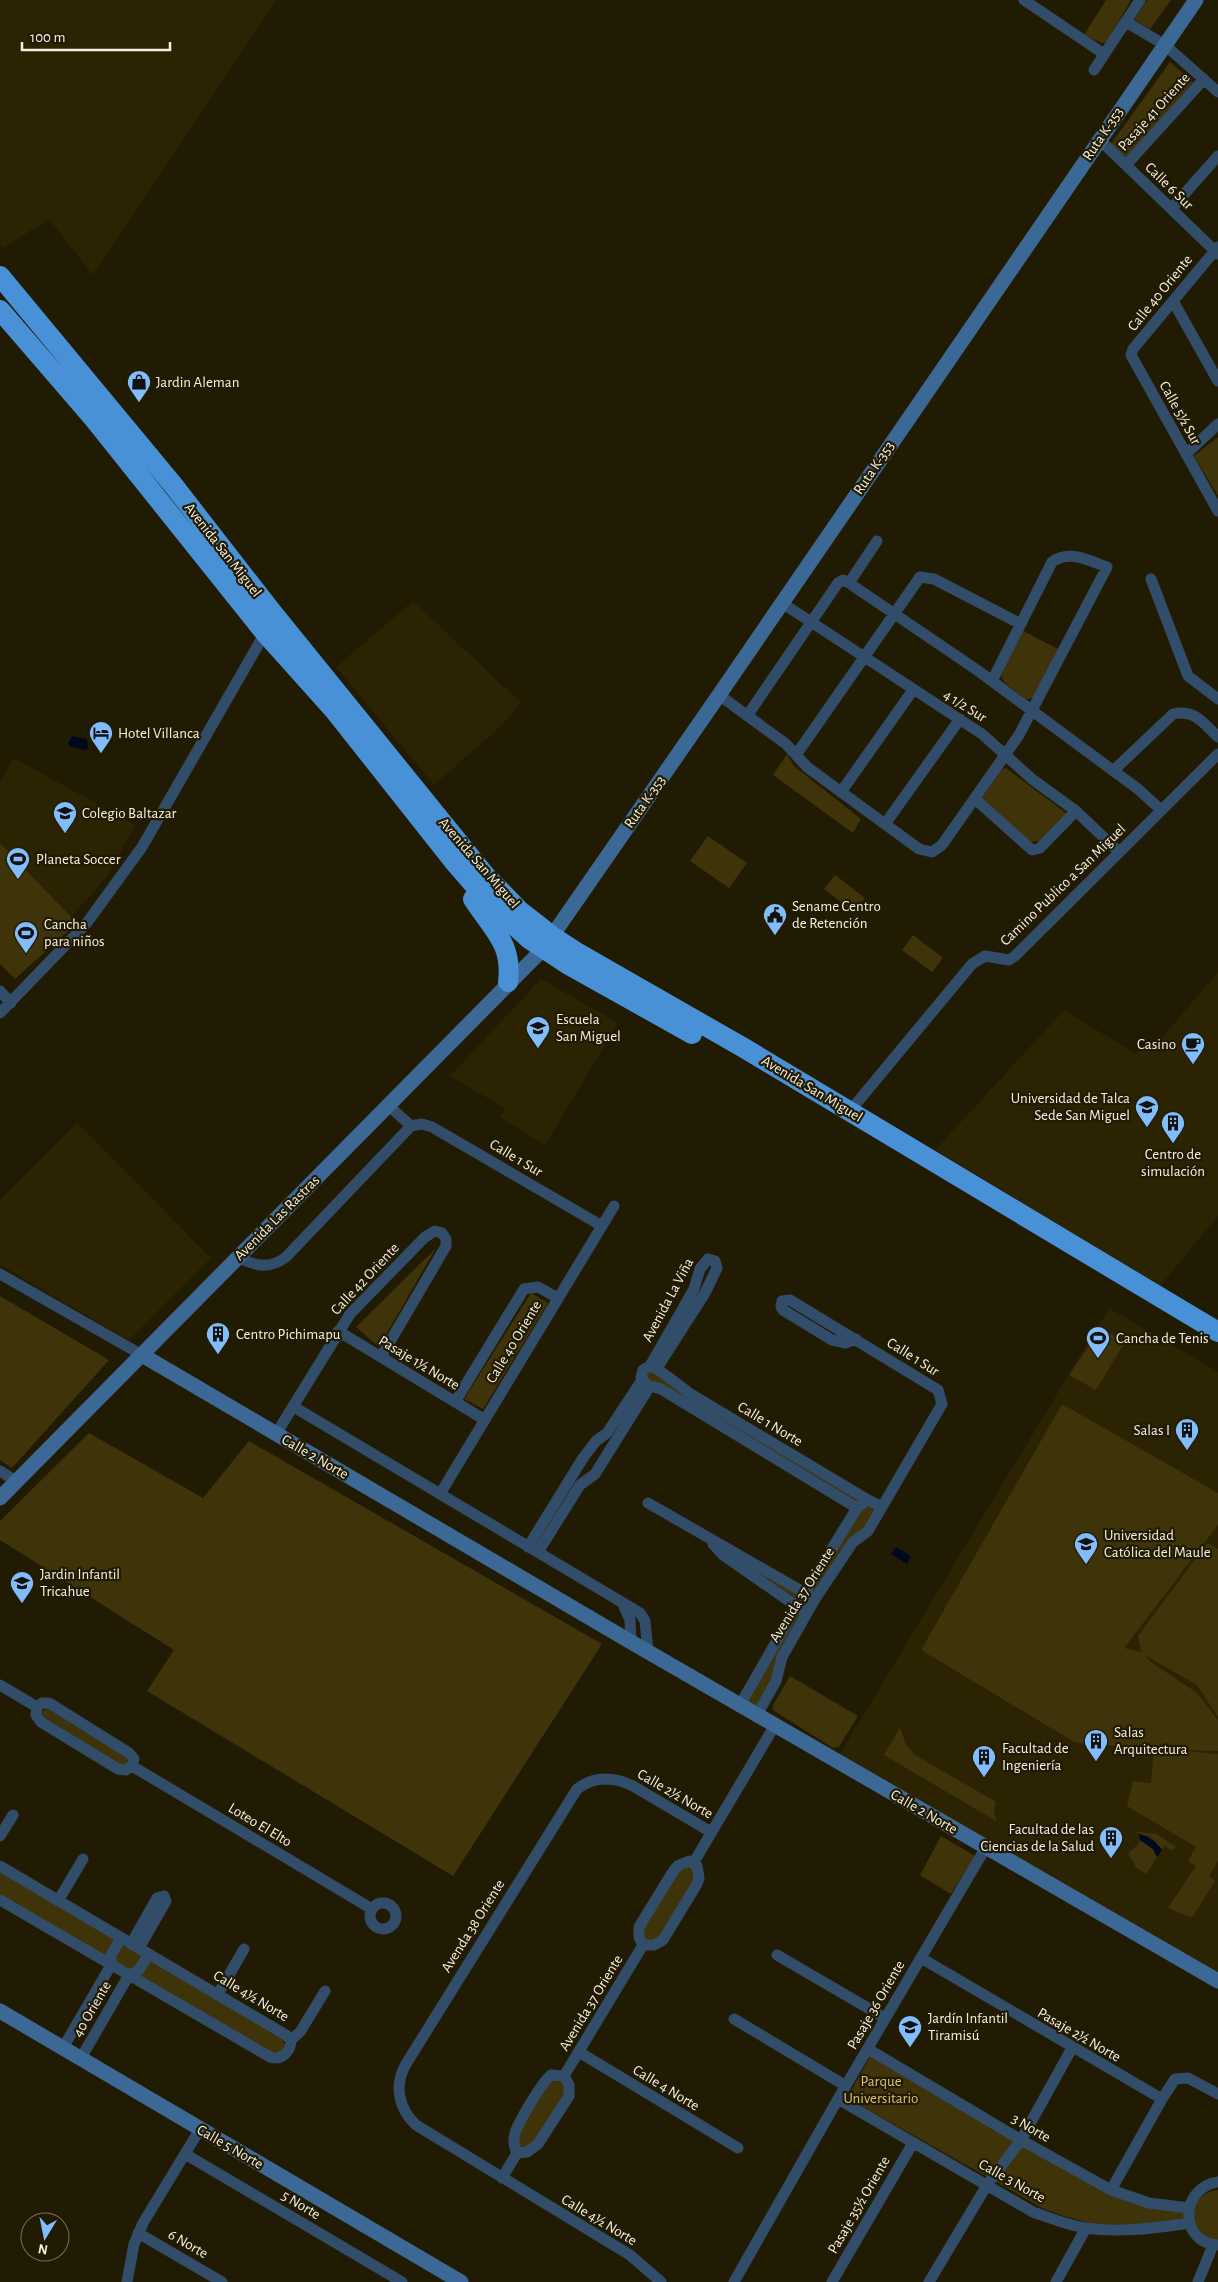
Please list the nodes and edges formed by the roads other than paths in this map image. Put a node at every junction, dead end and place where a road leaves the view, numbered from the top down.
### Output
1 (1024, 0) edge
2 (1140, 0) edge
3 (1196, 0) edge
4 (1126, 22) junction
5 (1165, 45) junction
6 (1104, 54) junction
7 (1094, 70) dead end
8 (1204, 79) junction
9 (1218, 92) edge
10 (1100, 140) junction
11 (1218, 156) edge
12 (1126, 165) junction
13 (1171, 209) junction
14 (1217, 250) edge
15 (0, 276) edge
16 (1173, 301) junction
17 (0, 310) edge
18 (0, 326) edge
19 (28, 343) junction
20 (1131, 355) joint
21 (1218, 381) edge
22 (1218, 424) edge
23 (1186, 454) junction
24 (1218, 511) edge
25 (877, 541) dead end
26 (1151, 579) dead end
27 (849, 583) junction
28 (782, 603) junction
29 (272, 612) junction
30 (894, 613) junction
31 (810, 622) junction
32 (1021, 624) junction
33 (265, 633) junction
34 (863, 658) junction
35 (992, 681) junction
36 (913, 690) junction
37 (719, 695) junction
38 (1218, 699) edge
39 (1033, 711) junction
40 (747, 716) junction
41 (960, 719) junction
42 (1218, 737) edge
43 (1218, 754) edge
44 (796, 755) junction
45 (1006, 755) junction
46 (1113, 771) junction
47 (841, 792) junction
48 (975, 800) junction
49 (1161, 810) junction
50 (1076, 811) junction
51 (885, 824) junction
52 (1119, 852) junction
53 (455, 864) junction
54 (547, 942) junction
55 (508, 982) junction
56 (0, 991) edge
57 (11, 1003) junction
58 (0, 1013) edge
59 (388, 1105) junction
60 (850, 1111) junction
61 (412, 1126) junction
62 (614, 1206) dead end
63 (602, 1226) junction
64 (238, 1257) junction
65 (0, 1274) edge
66 (558, 1298) junction
67 (338, 1331) junction
68 (1218, 1332) edge
69 (856, 1339) junction
70 (1218, 1347) edge
71 (142, 1355) junction
72 (380, 1357) junction
73 (655, 1368) junction
74 (648, 1384) junction
75 (455, 1402) junction
76 (294, 1407) junction
77 (940, 1409) joint
78 (485, 1420) junction
79 (276, 1434) junction
80 (0, 1471) edge
81 (16, 1481) junction
82 (440, 1494) junction
83 (0, 1498) edge
84 (868, 1500) junction
85 (648, 1503) dead end
86 (882, 1507) junction
87 (857, 1508) junction
88 (710, 1538) junction
89 (838, 1540) junction
90 (850, 1546) junction
91 (533, 1550) junction
92 (811, 1596) junction
93 (623, 1604) junction
94 (796, 1607) junction
95 (808, 1614) junction
96 (631, 1642) junction
97 (648, 1652) junction
98 (0, 1685) edge
99 (740, 1705) junction
100 (36, 1707) junction
101 (757, 1715) junction
102 (775, 1726) junction
103 (132, 1766) junction
104 (594, 1780) joint
105 (13, 1815) dead end
106 (711, 1832) junction
107 (0, 1836) edge
108 (986, 1847) junction
109 (83, 1859) dead end
110 (694, 1862) junction
111 (0, 1866) edge
112 (0, 1900) edge
113 (58, 1901) junction
114 (372, 1909) dead end
115 (643, 1945) junction
116 (135, 1946) junction
117 (244, 1948) dead end
118 (777, 1955) dead end
119 (921, 1958) junction
120 (111, 1965) junction
121 (129, 1975) junction
122 (1218, 1981) edge
123 (324, 1991) dead end
124 (218, 1994) junction
125 (0, 2011) edge
126 (885, 2018) junction
127 (734, 2020) dead end
128 (291, 2040) junction
129 (63, 2048) junction
130 (1072, 2048) junction
131 (868, 2049) junction
132 (579, 2052) junction
133 (81, 2058) junction
134 (564, 2076) junction
135 (846, 2086) junction
136 (1218, 2094) edge
137 (838, 2099) junction
138 (1162, 2099) junction
139 (400, 2100) joint
140 (200, 2129) junction
141 (1021, 2140) junction
142 (912, 2143) junction
143 (738, 2148) dead end
144 (517, 2153) junction
145 (184, 2154) junction
146 (502, 2178) junction
147 (1218, 2182) edge
148 (986, 2185) junction
149 (1112, 2190) junction
150 (1189, 2208) junction
151 (1190, 2223) junction
152 (1086, 2228) junction
153 (138, 2233) junction
154 (1216, 2245) edge
155 (219, 2281) edge
156 (127, 2282) edge
157 (402, 2282) edge
158 (461, 2282) edge
159 (661, 2282) edge
160 (734, 2282) edge
161 (832, 2282) edge
162 (929, 2282) edge
163 (1056, 2282) edge
164 (1198, 2282) edge

1 - 6 street
2 - 4 street
3 - 5 street, Ruta K-353
4 - 5 street
4 - 6 street
5 - 8 street
5 - 10 street, Ruta K-353
6 - 7 street
8 - 9 street
8 - 12 street, Pasaje 41 Oriente
10 - 12 street, Calle 6 Sur
10 - 28 street, Ruta K-353
11 - 13 street
12 - 13 street, Calle 6 Sur
13 - 14 street, Calle 6 Sur
14 - 16 street, Calle 40 Oriente
15 - 29 highway, Avenida San Miguel
16 - 20 street, Calle 40 Oriente
16 - 21 street
17 - 19 highway, Avenida San Miguel
18 - 19 street
19 - 33 highway, Avenida San Miguel
20 - 23 street, Calle 5½ Sur
22 - 23 street
23 - 24 street, Calle 5½ Sur
25 - 27 street
26 - 38 street
27 - 30 street
27 - 31 street
28 - 31 street, 4 1/2 Sur
28 - 37 street, Ruta K-353
29 - 33 highway
29 - 54 highway, Avenida San Miguel
30 - 32 street
30 - 34 street
30 - 35 street
31 - 34 street, 4 1/2 Sur
31 - 40 street
32 - 35 street
32 - 39 street
33 - 53 highway, Avenida San Miguel
33 - 57 street
34 - 36 street, 4 1/2 Sur
34 - 44 street
35 - 39 street
36 - 41 street, 4 1/2 Sur
36 - 47 street
37 - 40 street
37 - 54 street, Ruta K-353
39 - 45 street
39 - 46 street
40 - 44 street
41 - 45 street, 4 1/2 Sur
41 - 51 street
42 - 46 street
43 - 49 street, Camino Publico a San Miguel
44 - 47 street
45 - 48 street
45 - 50 street, 4 1/2 Sur
46 - 49 street
47 - 51 street
48 - 50 street
48 - 51 street
49 - 52 street, Camino Publico a San Miguel
50 - 52 street, 4 1/2 Sur
52 - 60 street, Camino Publico a San Miguel
53 - 54 highway, Avenida San Miguel
53 - 55 highway
54 - 55 street, Avenida Las Rastras
54 - 60 highway, Avenida San Miguel
54 - 70 highway, Avenida San Miguel
55 - 59 street, Avenida Las Rastras
56 - 57 street
57 - 58 street
59 - 61 street
59 - 64 street, Avenida Las Rastras
60 - 68 highway, Avenida San Miguel
61 - 63 street, Calle 1 Sur
61 - 64 street
62 - 63 street, Calle 40 Oriente
63 - 66 street, Calle 40 Oriente
64 - 71 street, Avenida Las Rastras
65 - 71 street, Calle 2 Norte
66 - 75 street
66 - 78 street, Calle 40 Oriente
67 - 72 street, Pasaje 1½ Norte
67 - 72 street, Calle 42 Oriente
67 - 76 street, Calle 42 Oriente
69 - 69 street, Calle 1 Sur
69 - 77 street, Calle 1 Sur
71 - 79 street, Calle 2 Norte
71 - 81 street, Avenida Las Rastras
72 - 75 street, Pasaje 1½ Norte
73 - 73 street, Avenida La Viña
73 - 74 street
73 - 74 street
73 - 84 street, Calle 1 Norte
74 - 87 street, Calle 1 Norte
74 - 91 street
74 - 91 street
75 - 78 street, Pasaje 1½ Norte
76 - 79 street, Calle 42 Oriente
76 - 82 street
77 - 86 street, Avenida 37 Oriente
78 - 82 street, Calle 40 Oriente
79 - 96 street, Calle 2 Norte
80 - 81 street
81 - 83 street, Avenida Las Rastras
82 - 91 street
84 - 86 street
84 - 87 street, Avenida 37 Oriente
85 - 88 street
86 - 90 street, Avenida 37 Oriente
87 - 89 street, Avenida 37 Oriente
88 - 92 street
88 - 94 street
89 - 90 street, Avenida 37 Oriente
89 - 92 street, Avenida 37 Oriente
90 - 92 street, Avenida 37 Oriente
91 - 93 street
92 - 94 street, Avenida 37 Oriente
92 - 95 street, Avenida 37 Oriente
93 - 96 street
93 - 97 street
94 - 95 street
94 - 99 street, Avenida 37 Oriente
95 - 101 street, Avenida 37 Oriente
96 - 97 street, Calle 2 Norte
97 - 99 street, Calle 2 Norte
98 - 100 street, Loteo El Elto
99 - 101 street, Calle 2 Norte
100 - 103 street, Loteo El Elto
100 - 103 street, Loteo El Elto
101 - 102 street, Calle 2 Norte
102 - 106 street
102 - 108 street, Calle 2 Norte
103 - 114 street, Loteo El Elto
104 - 106 street, Calle 2½ Norte
104 - 139 street, Avenda 38 Oriente
105 - 107 street
106 - 110 street
108 - 119 street, Pasaje 36 Oriente
108 - 122 street, Calle 2 Norte
109 - 113 street
110 - 115 street
110 - 115 street
111 - 113 street, Calle 4½ Norte
112 - 120 street, Calle 4½ Norte
113 - 116 street, Calle 4½ Norte
115 - 132 street, Avenida 37 Oriente
116 - 120 street, 40 Oriente
116 - 121 street, 40 Oriente
116 - 124 street, Calle 4½ Norte
117 - 124 street
118 - 126 street
119 - 126 street, Pasaje 36 Oriente
119 - 130 street, Pasaje 2½ Norte
120 - 121 street, Calle 4½ Norte
120 - 129 street, 40 Oriente
121 - 128 street, Calle 4½ Norte
121 - 133 street, 40 Oriente
123 - 128 street
124 - 128 street, Calle 4½ Norte
125 - 129 street, Calle 5 Norte
126 - 131 street, Pasaje 36 Oriente
127 - 135 street
129 - 133 street, Calle 5 Norte
130 - 138 street, Pasaje 2½ Norte
130 - 141 street
131 - 135 street, Pasaje 36 Oriente
131 - 141 street, 3 Norte
132 - 134 street, Avenida 37 Oriente
132 - 143 street, Calle 4 Norte
133 - 140 street, Calle 5 Norte
134 - 144 street
134 - 144 street
135 - 137 street, Pasaje 36 Oriente
136 - 138 street
137 - 142 street, Calle 3 Norte
137 - 160 street, Pasaje 36 Oriente
138 - 149 street
139 - 146 street, Calle 4½ Norte
140 - 145 street
140 - 158 street, Calle 5 Norte
141 - 148 street
141 - 149 street, 3 Norte
142 - 148 street, Calle 3 Norte
142 - 161 street, Pasaje 35½ Oriente
144 - 146 street
145 - 153 street
145 - 157 street, 5 Norte
146 - 159 street, Calle 4½ Norte
147 - 150 street
148 - 152 street, Calle 3 Norte
148 - 162 street
149 - 150 street, 3 Norte
150 - 151 street
151 - 152 street, Calle 3 Norte
151 - 154 street
152 - 163 street
153 - 155 street, 6 Norte
153 - 156 street
154 - 164 street

